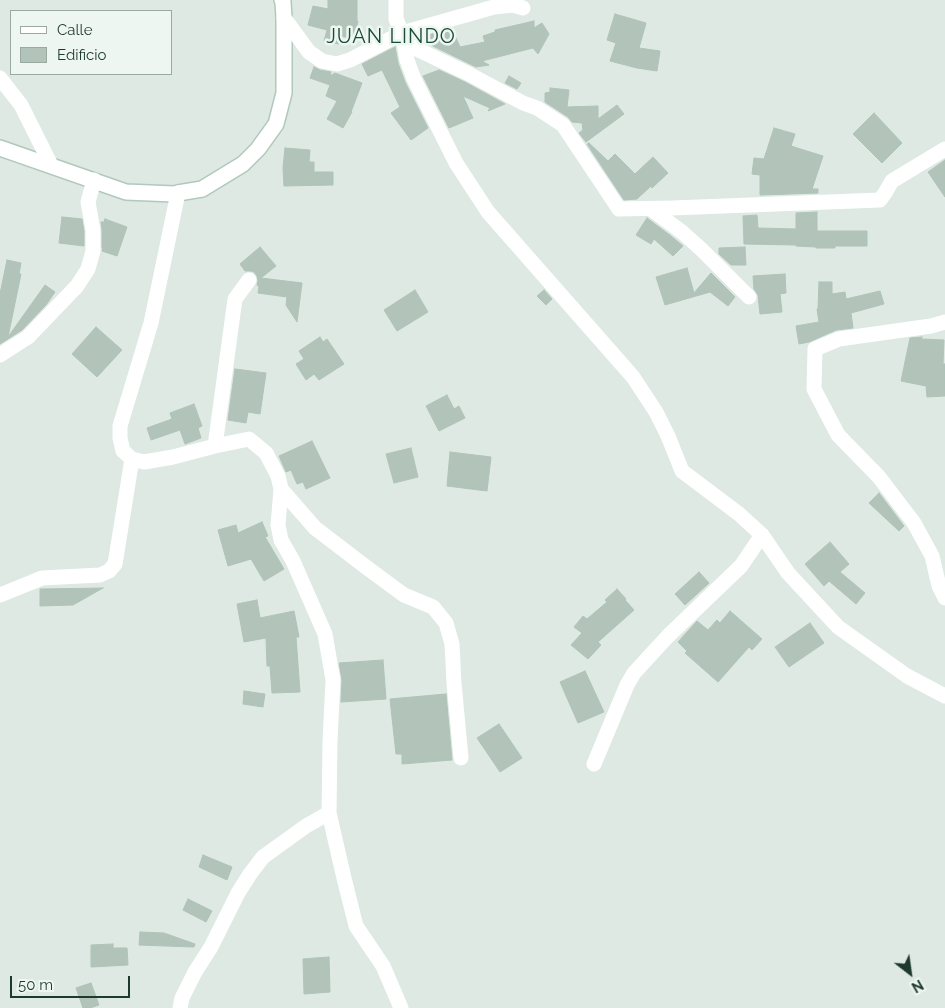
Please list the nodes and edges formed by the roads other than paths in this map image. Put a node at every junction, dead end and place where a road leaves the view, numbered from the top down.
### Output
1 (282, 0) edge
2 (396, 0) edge
3 (523, 8) dead end
4 (284, 18) junction
5 (403, 38) junction
6 (0, 78) edge
7 (0, 148) edge
8 (945, 149) edge
9 (51, 165) junction
10 (94, 180) junction
11 (178, 193) junction
12 (651, 209) junction
13 (249, 280) dead end
14 (749, 297) dead end
15 (945, 322) edge
16 (0, 355) edge
17 (215, 446) junction
18 (132, 459) junction
19 (281, 489) junction
20 (762, 534) junction
21 (0, 595) edge
22 (945, 598) edge
23 (945, 696) edge
24 (460, 758) dead end
25 (594, 764) dead end
26 (329, 812) junction
27 (180, 1008) edge
28 (401, 1008) edge

1 - 4 street
2 - 5 street
3 - 5 street
4 - 5 street
4 - 11 street
5 - 12 street
5 - 20 street
6 - 9 street
7 - 9 street
8 - 12 street
9 - 10 street
10 - 11 street
10 - 16 street
11 - 18 street
12 - 14 street
13 - 17 street
15 - 22 street
17 - 18 street
17 - 19 street
18 - 21 street
19 - 24 street
19 - 26 street
20 - 23 street
20 - 25 street
26 - 27 street
26 - 28 street

